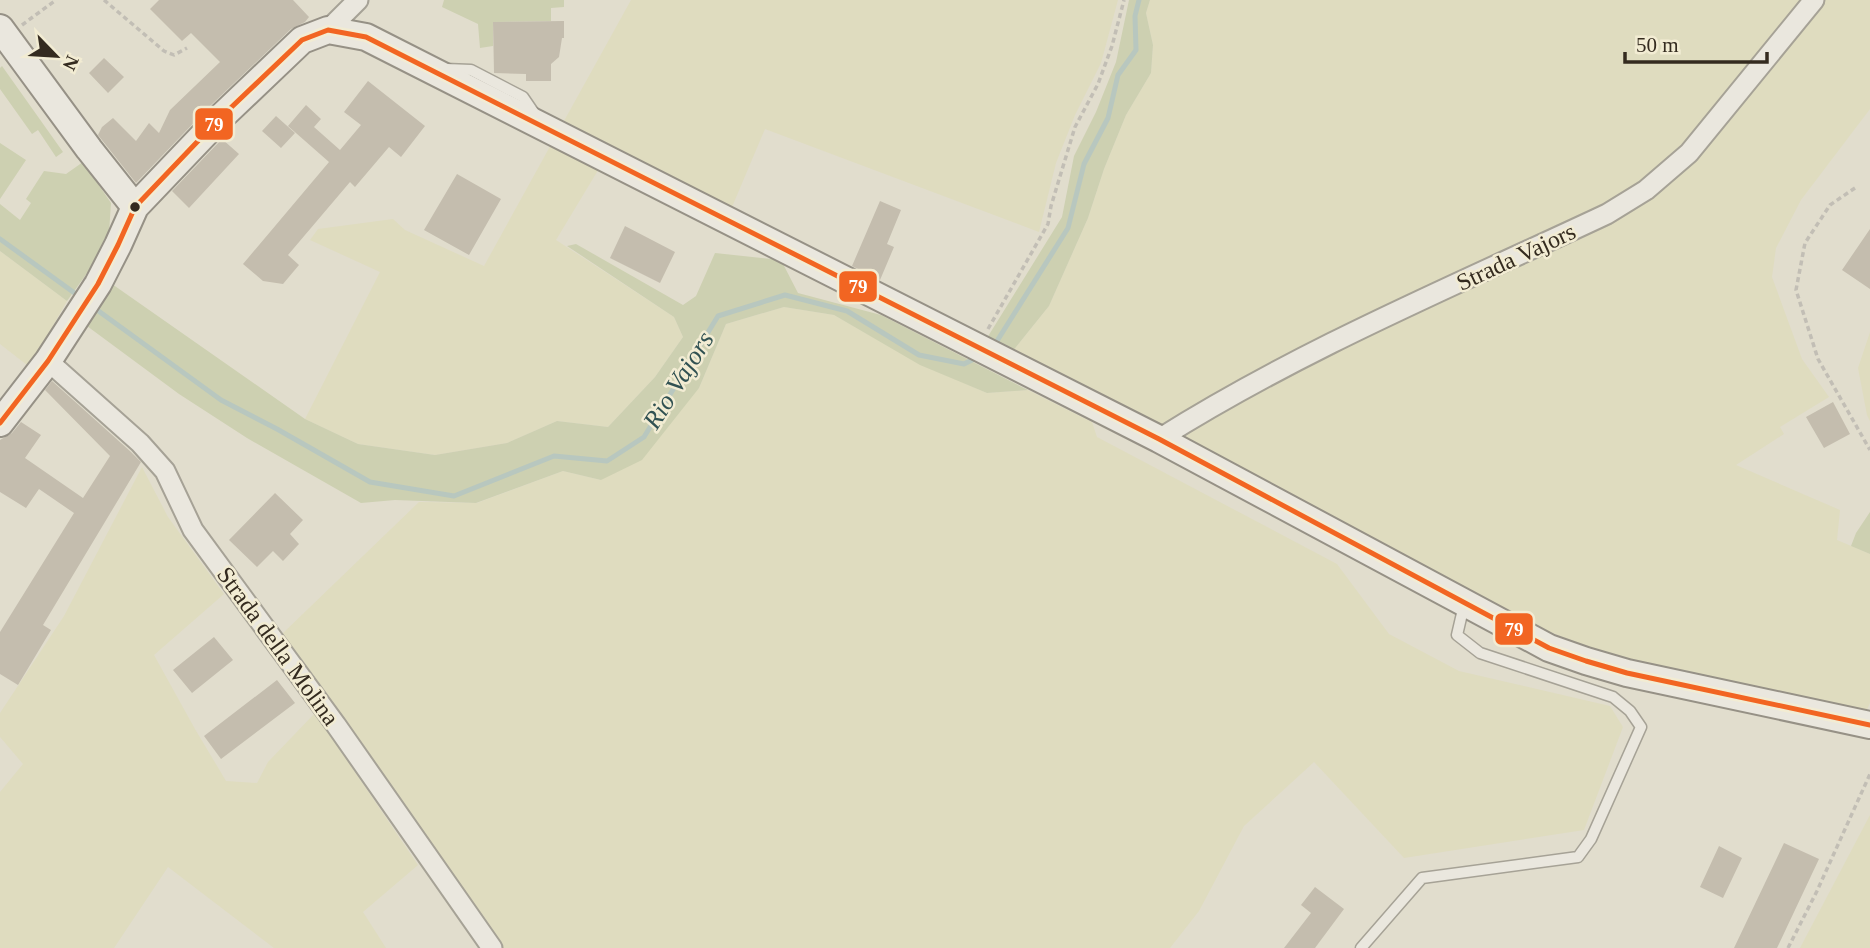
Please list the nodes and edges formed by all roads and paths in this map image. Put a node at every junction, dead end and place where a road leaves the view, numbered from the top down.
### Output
1 (56, 0) edge
2 (104, 0) edge
3 (358, 0) edge
4 (1124, 0) edge
5 (1814, 0) edge
6 (328, 30) junction
7 (3, 32) edge
8 (187, 48) dead end
9 (1855, 188) dead end
10 (135, 206) junction
11 (986, 351) junction
12 (48, 361) junction
13 (0, 423) edge
14 (1159, 439) junction
15 (1870, 450) edge
16 (1465, 602) junction
17 (1870, 725) edge
18 (1870, 775) edge
19 (492, 948) edge
20 (1362, 948) edge
21 (1788, 948) edge

1 - 7 path
2 - 8 path
3 - 6 street
4 - 11 path
5 - 14 street, Strada Vajors
6 - 10 street
6 - 11 street
7 - 10 street
9 - 15 path
10 - 12 street
11 - 14 street
12 - 13 street
12 - 19 street, Strada della Molina
14 - 16 street
16 - 17 street
16 - 20 lane
18 - 21 path

